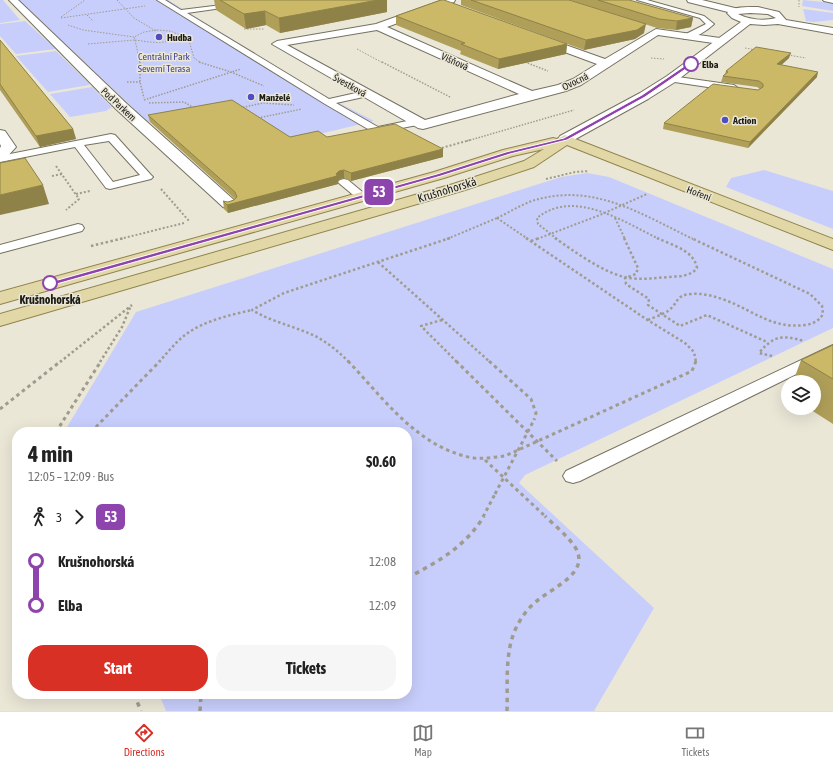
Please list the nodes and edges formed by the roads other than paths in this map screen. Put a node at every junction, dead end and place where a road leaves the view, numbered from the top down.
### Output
1 (13, 0) edge
2 (640, 0) edge
3 (691, 0) edge
4 (766, 0) edge
5 (826, 0) edge
6 (162, 1) edge
7 (447, 1) edge
8 (833, 1) edge
9 (242, 3) edge
10 (458, 8) edge
11 (762, 10) junction
12 (736, 11) junction
13 (180, 12) junction
14 (748, 20) junction
15 (778, 21) junction
16 (378, 27) junction
17 (642, 28) edge
18 (833, 31) edge
19 (656, 32) junction
20 (536, 37) edge
21 (687, 37) junction
22 (718, 42) junction
23 (606, 64) junction
24 (670, 79) junction
25 (741, 89) edge
26 (365, 94) junction
27 (531, 95) junction
28 (328, 102) junction
29 (420, 123) junction
30 (0, 134) edge
31 (565, 139) junction
32 (77, 143) junction
33 (0, 156) edge
34 (0, 159) edge
35 (344, 182) dead end
36 (362, 197) junction
37 (229, 204) edge
38 (78, 228) road end
39 (833, 245) edge
40 (0, 248) edge
41 (0, 298) edge
42 (0, 320) edge
43 (833, 350) edge
44 (573, 476) road end

1 - 37 street, Pod Parkem
2 - 21 lane
3 - 12 street
4 - 11 street
5 - 8 lane
6 - 13 lane
7 - 10 street
7 - 16 street
9 - 13 lane
11 - 12 street
11 - 15 street
12 - 14 street
13 - 28 lane
14 - 15 street
14 - 22 street, Krušnohorská
15 - 18 street
16 - 26 street, Švestková
16 - 27 street, Višňová
17 - 19 street
19 - 21 street
19 - 23 street, Ovocná
20 - 23 street
21 - 22 street
22 - 24 street, Krušnohorská
23 - 27 street, Ovocná
24 - 25 lane
24 - 31 street, Krušnohorská
26 - 28 lane
26 - 29 street, Švestková
27 - 29 street, Ovocná
28 - 29 lane
30 - 33 street
31 - 36 main road, Krušnohorská
31 - 39 main road, Hoření
31 - 42 main road, Krušnohorská
32 - 32 lane
32 - 34 lane
35 - 36 lane
36 - 41 main road, Krušnohorská
38 - 40 lane
43 - 44 lane

